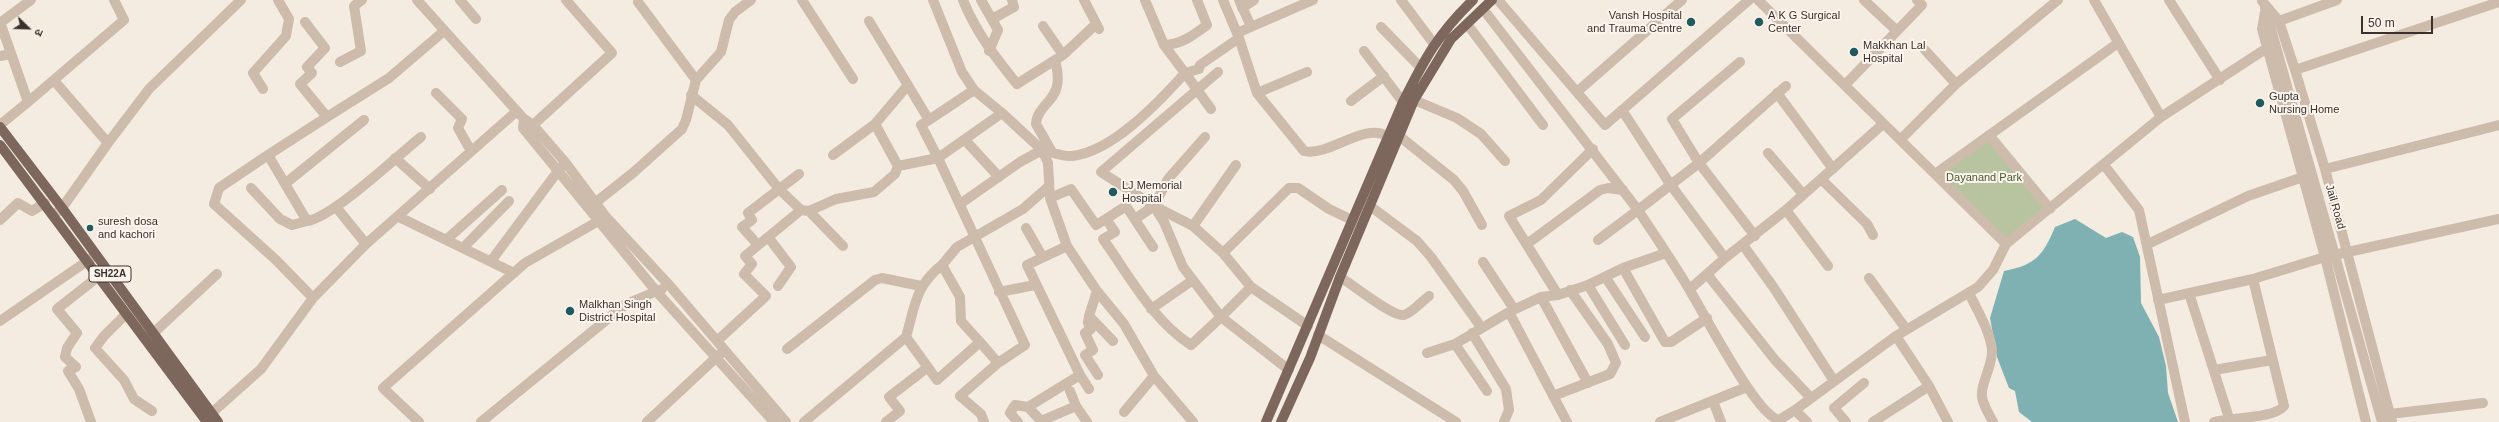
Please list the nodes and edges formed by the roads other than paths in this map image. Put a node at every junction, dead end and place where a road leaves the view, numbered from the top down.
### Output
1 (114, 0) edge
2 (242, 0) edge
3 (278, 0) edge
4 (362, 0) edge
5 (417, 0) edge
6 (460, 0) edge
7 (566, 0) edge
8 (752, 0) edge
9 (802, 0) edge
10 (932, 0) edge
11 (963, 0) edge
12 (981, 0) edge
13 (1012, 0) edge
14 (1084, 0) edge
15 (1146, 0) edge
16 (1197, 0) edge
17 (1223, 0) edge
18 (1254, 0) edge
19 (1313, 0) edge
20 (1401, 0) edge
21 (1473, 0) edge
22 (1492, 0) edge
23 (1498, 0) edge
24 (1682, 0) edge
25 (1749, 0) edge
26 (1864, 0) edge
27 (1917, 0) edge
28 (2058, 0) edge
29 (2094, 0) edge
30 (2169, 0) edge
31 (2337, 0) edge
32 (26, 1) edge
33 (1761, 1) edge
34 (638, 2) dead end
35 (2499, 2) edge
36 (230, 4) edge
37 (1240, 4) edge
38 (2263, 4) edge
39 (1483, 9) junction
40 (476, 19) dead end
41 (992, 19) junction
42 (869, 21) dead end
43 (2279, 21) junction
44 (0, 22) edge
45 (305, 22) dead end
46 (1249, 22) dead end
47 (1467, 24) junction
48 (1043, 26) dead end
49 (1381, 27) dead end
50 (444, 31) junction
51 (1897, 31) junction
52 (1238, 36) junction
53 (2118, 43) junction
54 (1434, 44) junction
55 (1164, 45) junction
56 (2268, 48) junction
57 (990, 50) junction
58 (1925, 50) dead end
59 (1364, 51) dead end
60 (10, 54) junction
61 (0, 56) edge
62 (1059, 58) junction
63 (340, 62) dead end
64 (1740, 62) dead end
65 (1420, 67) junction
66 (2295, 70) junction
67 (1218, 72) dead end
68 (1308, 72) dead end
69 (1184, 73) junction
70 (1384, 76) junction
71 (853, 79) dead end
72 (696, 80) junction
73 (2220, 80) junction
74 (57, 84) dead end
75 (1956, 84) junction
76 (908, 85) junction
77 (1845, 85) junction
78 (1786, 86) dead end
79 (263, 89) dead end
80 (974, 90) junction
81 (1197, 90) junction
82 (1578, 90) junction
83 (436, 93) dead end
84 (1777, 93) junction
85 (1257, 94) junction
86 (691, 95) junction
87 (1414, 100) junction
88 (1351, 101) dead end
89 (28, 102) junction
90 (1403, 102) junction
91 (1211, 109) dead end
92 (1622, 110) junction
93 (1002, 113) junction
94 (520, 115) junction
95 (327, 117) junction
96 (2161, 117) junction
97 (364, 120) dead end
98 (929, 120) junction
99 (875, 124) junction
100 (1883, 124) junction
101 (533, 125) junction
102 (1543, 125) dead end
103 (2499, 125) edge
104 (0, 126) edge
105 (1398, 135) junction
106 (1988, 135) junction
107 (1387, 136) junction
108 (421, 137) dead end
109 (1205, 137) dead end
110 (965, 140) junction
111 (1900, 140) junction
112 (108, 143) junction
113 (0, 145) edge
114 (1593, 149) junction
115 (471, 151) junction
116 (1047, 151) junction
117 (1768, 153) dead end
118 (268, 155) junction
119 (834, 155) dead end
120 (395, 158) junction
121 (938, 158) junction
122 (1505, 161) dead end
123 (1699, 163) junction
124 (1236, 165) dead end
125 (2104, 165) junction
126 (562, 166) junction
127 (898, 166) junction
128 (1833, 169) junction
129 (2325, 169) junction
130 (799, 174) dead end
131 (1935, 174) junction
132 (999, 177) junction
133 (2303, 177) junction
134 (1822, 178) junction
135 (286, 183) junction
136 (1670, 184) junction
137 (1048, 187) junction
138 (251, 188) dead end
139 (430, 189) junction
140 (779, 189) junction
141 (502, 190) dead end
142 (1624, 190) junction
143 (1803, 194) junction
144 (1050, 198) junction
145 (509, 201) dead end
146 (45, 203) junction
147 (595, 203) junction
148 (960, 204) junction
149 (1154, 206) junction
150 (1370, 206) junction
151 (336, 207) junction
152 (62, 208) junction
153 (2050, 209) junction
154 (805, 210) junction
155 (1638, 210) junction
156 (1786, 210) junction
157 (54, 215) junction
158 (399, 217) junction
159 (602, 219) junction
160 (1134, 219) junction
161 (0, 220) edge
162 (1106, 220) junction
163 (1352, 220) junction
164 (2499, 220) edge
165 (307, 221) junction
166 (1482, 225) dead end
167 (1192, 226) junction
168 (1026, 228) dead end
169 (1873, 235) dead end
170 (973, 236) junction
171 (1755, 236) junction
172 (768, 237) junction
173 (446, 240) junction
174 (1598, 240) dead end
175 (366, 244) junction
176 (1527, 244) junction
177 (2006, 244) junction
178 (2148, 244) junction
179 (758, 245) junction
180 (1743, 245) junction
181 (844, 246) dead end
182 (1067, 246) junction
183 (1153, 247) dead end
184 (463, 248) junction
185 (1223, 253) junction
186 (1666, 253) junction
187 (2347, 253) junction
188 (1042, 256) junction
189 (2325, 257) junction
190 (92, 258) junction
191 (1725, 258) junction
192 (491, 261) junction
193 (1483, 262) dead end
194 (942, 266) junction
195 (1828, 266) dead end
196 (1623, 268) junction
197 (514, 272) junction
198 (217, 274) dead end
199 (1707, 274) junction
200 (99, 276) junction
201 (1340, 277) junction
202 (1606, 278) junction
203 (1869, 278) dead end
204 (2253, 279) junction
205 (1193, 280) junction
206 (1035, 285) junction
207 (1588, 285) junction
208 (670, 286) junction
209 (778, 286) dead end
210 (921, 286) junction
211 (1251, 287) junction
212 (1690, 289) junction
213 (1570, 290) junction
214 (656, 291) junction
215 (1097, 291) junction
216 (999, 292) junction
217 (1969, 293) junction
218 (2189, 293) junction
219 (1558, 295) junction
220 (1429, 296) dead end
221 (1541, 297) junction
222 (313, 298) junction
223 (2158, 300) junction
224 (1151, 309) junction
225 (1511, 310) junction
226 (125, 315) junction
227 (1089, 316) junction
228 (1221, 317) junction
229 (1707, 318) junction
230 (0, 321) edge
231 (1308, 326) junction
232 (1481, 328) junction
233 (1906, 329) junction
234 (1472, 333) junction
235 (154, 334) junction
236 (1318, 335) junction
237 (1896, 336) junction
238 (906, 337) junction
239 (1645, 337) dead end
240 (144, 341) junction
241 (717, 341) junction
242 (1113, 341) dead end
243 (980, 342) junction
244 (1455, 344) junction
245 (1625, 345) dead end
246 (787, 349) dead end
247 (720, 353) junction
248 (1427, 353) dead end
249 (2272, 360) junction
250 (998, 363) junction
251 (928, 367) junction
252 (1289, 370) junction
253 (2214, 370) junction
254 (1080, 375) junction
255 (1098, 375) dead end
256 (1154, 376) junction
257 (1834, 381) junction
258 (1588, 383) junction
259 (1864, 383) dead end
260 (1929, 386) junction
261 (1747, 387) junction
262 (1089, 389) dead end
263 (1070, 391) dead end
264 (1487, 391) dead end
265 (1553, 396) junction
266 (1812, 398) junction
267 (1713, 401) junction
268 (2483, 403) dead end
269 (1076, 406) junction
270 (1028, 407) junction
271 (1795, 410) junction
272 (152, 411) dead end
273 (1124, 412) dead end
274 (1060, 418) edge
275 (2391, 418) edge
276 (206, 419) edge
277 (1671, 420) edge
278 (2222, 420) edge
279 (483, 421) edge
280 (1778, 421) edge
281 (91, 422) edge
282 (218, 422) edge
283 (418, 422) edge
284 (647, 422) edge
285 (774, 422) edge
286 (786, 422) edge
287 (804, 422) edge
288 (886, 422) edge
289 (984, 422) edge
290 (1018, 422) edge
291 (1087, 422) edge
292 (1193, 422) edge
293 (1266, 422) edge
294 (1281, 422) edge
295 (1456, 422) edge
296 (1504, 422) edge
297 (1567, 422) edge
298 (1660, 422) edge
299 (1722, 422) edge
300 (1807, 422) edge
301 (1846, 422) edge
302 (1873, 422) edge
303 (1948, 422) edge
304 (1993, 422) edge
305 (2185, 422) edge
306 (2366, 422) edge
307 (2382, 422) edge

1 - 89 street
2 - 36 street
3 - 79 street
4 - 63 street
5 - 50 street
6 - 40 street
7 - 101 street
8 - 72 street
9 - 71 street
10 - 80 street
11 - 57 street
12 - 41 street
13 - 41 street
14 - 62 street
15 - 55 street
16 - 55 street
17 - 52 street
18 - 37 street
19 - 52 street
20 - 54 street
21 - 54 main road
22 - 39 main road
23 - 82 street
24 - 82 street
25 - 92 street
26 - 51 street
27 - 51 street
28 - 75 street
29 - 53 street
30 - 73 street
31 - 43 street
32 - 44 street
33 - 77 street
34 - 72 street
35 - 66 street
36 - 112 street
37 - 46 street
38 - 43 street
38 - 56 street
38 - 307 street, Jail Road
39 - 47 main road
39 - 114 street
41 - 57 street
42 - 76 street
43 - 66 street
44 - 60 street
45 - 95 street
47 - 87 main road
47 - 102 street
48 - 62 street
49 - 65 street
50 - 94 street
50 - 95 street
51 - 77 street
52 - 69 street
52 - 85 street
53 - 96 street
53 - 106 street
54 - 65 main road
55 - 69 street
56 - 73 street
56 - 133 street
57 - 62 street
58 - 75 street
59 - 70 street
60 - 61 street
60 - 89 street
62 - 116 street
64 - 123 street
65 - 90 main road
66 - 129 street
67 - 81 street
68 - 85 street
69 - 81 street
69 - 116 street
70 - 88 street
70 - 90 street
72 - 86 street
73 - 96 street
74 - 112 street
75 - 111 street
76 - 98 street
76 - 99 street
77 - 100 street
78 - 84 street
80 - 93 street
80 - 98 street
81 - 91 street
81 - 149 street
82 - 92 street
83 - 115 street
84 - 123 street
84 - 128 street
85 - 107 street
86 - 140 street
86 - 147 street
87 - 105 main road
87 - 122 street
89 - 104 street
90 - 107 main road
92 - 136 street
93 - 110 street
93 - 116 street
94 - 101 street
94 - 115 street
94 - 126 street
95 - 118 street
96 - 125 street
97 - 135 street
98 - 121 street
99 - 119 street
99 - 127 street
100 - 111 street
100 - 128 street
101 - 126 street
103 - 129 street
104 - 152 main road, SH22A
105 - 150 main road
105 - 166 street
106 - 131 street
106 - 153 street
107 - 163 main road
108 - 120 street
109 - 149 street
110 - 121 street
110 - 132 street
111 - 131 street
112 - 152 street
113 - 146 main road, SH22A
114 - 142 street
114 - 176 street
115 - 139 street
116 - 132 street
116 - 137 street
117 - 143 street
118 - 135 street
118 - 222 street
120 - 139 street
120 - 151 street
121 - 127 street
121 - 148 street
123 - 136 street
123 - 171 street
124 - 167 street
125 - 153 street
125 - 178 street
126 - 147 street
126 - 159 street
126 - 192 street
127 - 154 street
128 - 134 street
129 - 187 street
130 - 140 street
131 - 177 street
132 - 148 street
133 - 178 street
133 - 189 street
134 - 143 street
134 - 169 street
135 - 165 street
136 - 155 street
136 - 191 street
137 - 144 street
137 - 170 street
138 - 165 street
139 - 158 street
140 - 154 street
140 - 179 street
141 - 173 street
142 - 155 street
142 - 176 street
143 - 156 street
144 - 162 street
144 - 182 street
145 - 184 street
146 - 157 main road, SH22A
146 - 161 street
147 - 159 street
148 - 170 street
149 - 160 street
149 - 167 street
149 - 205 street
150 - 201 main road
150 - 232 street
151 - 165 street
151 - 175 street
152 - 157 street
152 - 190 main road, SH22A
153 - 177 street
154 - 172 street
154 - 181 street
155 - 174 street
155 - 186 street
156 - 171 street
156 - 195 street
157 - 190 main road, SH22A
158 - 173 street
158 - 175 street
159 - 197 street
159 - 208 street
159 - 214 street
160 - 162 street
160 - 183 street
162 - 224 street
163 - 185 street
163 - 231 main road
164 - 187 street
167 - 185 street
168 - 188 street
170 - 194 street
170 - 216 street
171 - 180 street
172 - 179 street
172 - 209 street
173 - 184 street
175 - 222 street
176 - 219 street
177 - 217 street
178 - 223 street
179 - 241 street
180 - 191 street
180 - 257 street
182 - 188 street
182 - 215 street
184 - 192 street
185 - 211 street
186 - 196 street
186 - 212 street
187 - 189 street
187 - 275 street
188 - 206 street
189 - 204 street
189 - 306 street
190 - 200 main road, SH22A
190 - 230 street
190 - 235 main road, SH22A
191 - 199 street
192 - 197 street
193 - 225 street
194 - 210 street
194 - 243 street
196 - 202 street
196 - 229 street
197 - 283 street
198 - 235 street
199 - 212 street
199 - 266 street
200 - 226 main road, SH22A
200 - 281 street
201 - 220 street
201 - 236 main road
202 - 207 street
202 - 239 street
203 - 233 street
204 - 218 street
204 - 249 street
205 - 224 street
205 - 228 street
206 - 216 street
206 - 254 street
207 - 213 street
207 - 245 street
208 - 214 street
208 - 241 street
210 - 238 street
210 - 246 street
211 - 228 street
211 - 231 street
212 - 229 street
213 - 219 street
213 - 258 street
214 - 247 street
214 - 279 street
215 - 227 street
215 - 256 street
216 - 250 street
217 - 233 street
217 - 304 street
218 - 223 street
218 - 253 street
219 - 221 street
221 - 225 street
221 - 258 street
222 - 276 street
223 - 305 street
224 - 228 street
225 - 232 street
225 - 265 street
226 - 240 main road, SH22A
226 - 272 street
227 - 242 street
227 - 255 street
228 - 252 street
229 - 261 street
231 - 252 main road
232 - 234 street
233 - 237 street
234 - 244 street
234 - 296 street
235 - 240 street
235 - 276 main road, SH22A
236 - 294 main road
236 - 295 street
237 - 257 street
237 - 260 street
238 - 251 street
238 - 287 street
240 - 276 main road, SH22A
241 - 247 street
243 - 250 street
243 - 251 street
244 - 248 street
244 - 264 street
247 - 284 street
247 - 285 street
247 - 286 street
249 - 253 street
249 - 278 street
250 - 289 street
251 - 288 street
252 - 293 main road
253 - 278 street
254 - 262 street
254 - 270 street
256 - 273 street
256 - 292 street
257 - 266 street
258 - 265 street
259 - 301 street
260 - 302 street
260 - 303 street
261 - 267 street
261 - 280 street
263 - 269 street
265 - 297 street
266 - 271 street
267 - 277 street
267 - 299 street
268 - 275 street
269 - 274 street
269 - 291 street
270 - 274 street
270 - 290 street
271 - 280 street
271 - 300 street
276 - 282 main road, SH22A
277 - 298 street

